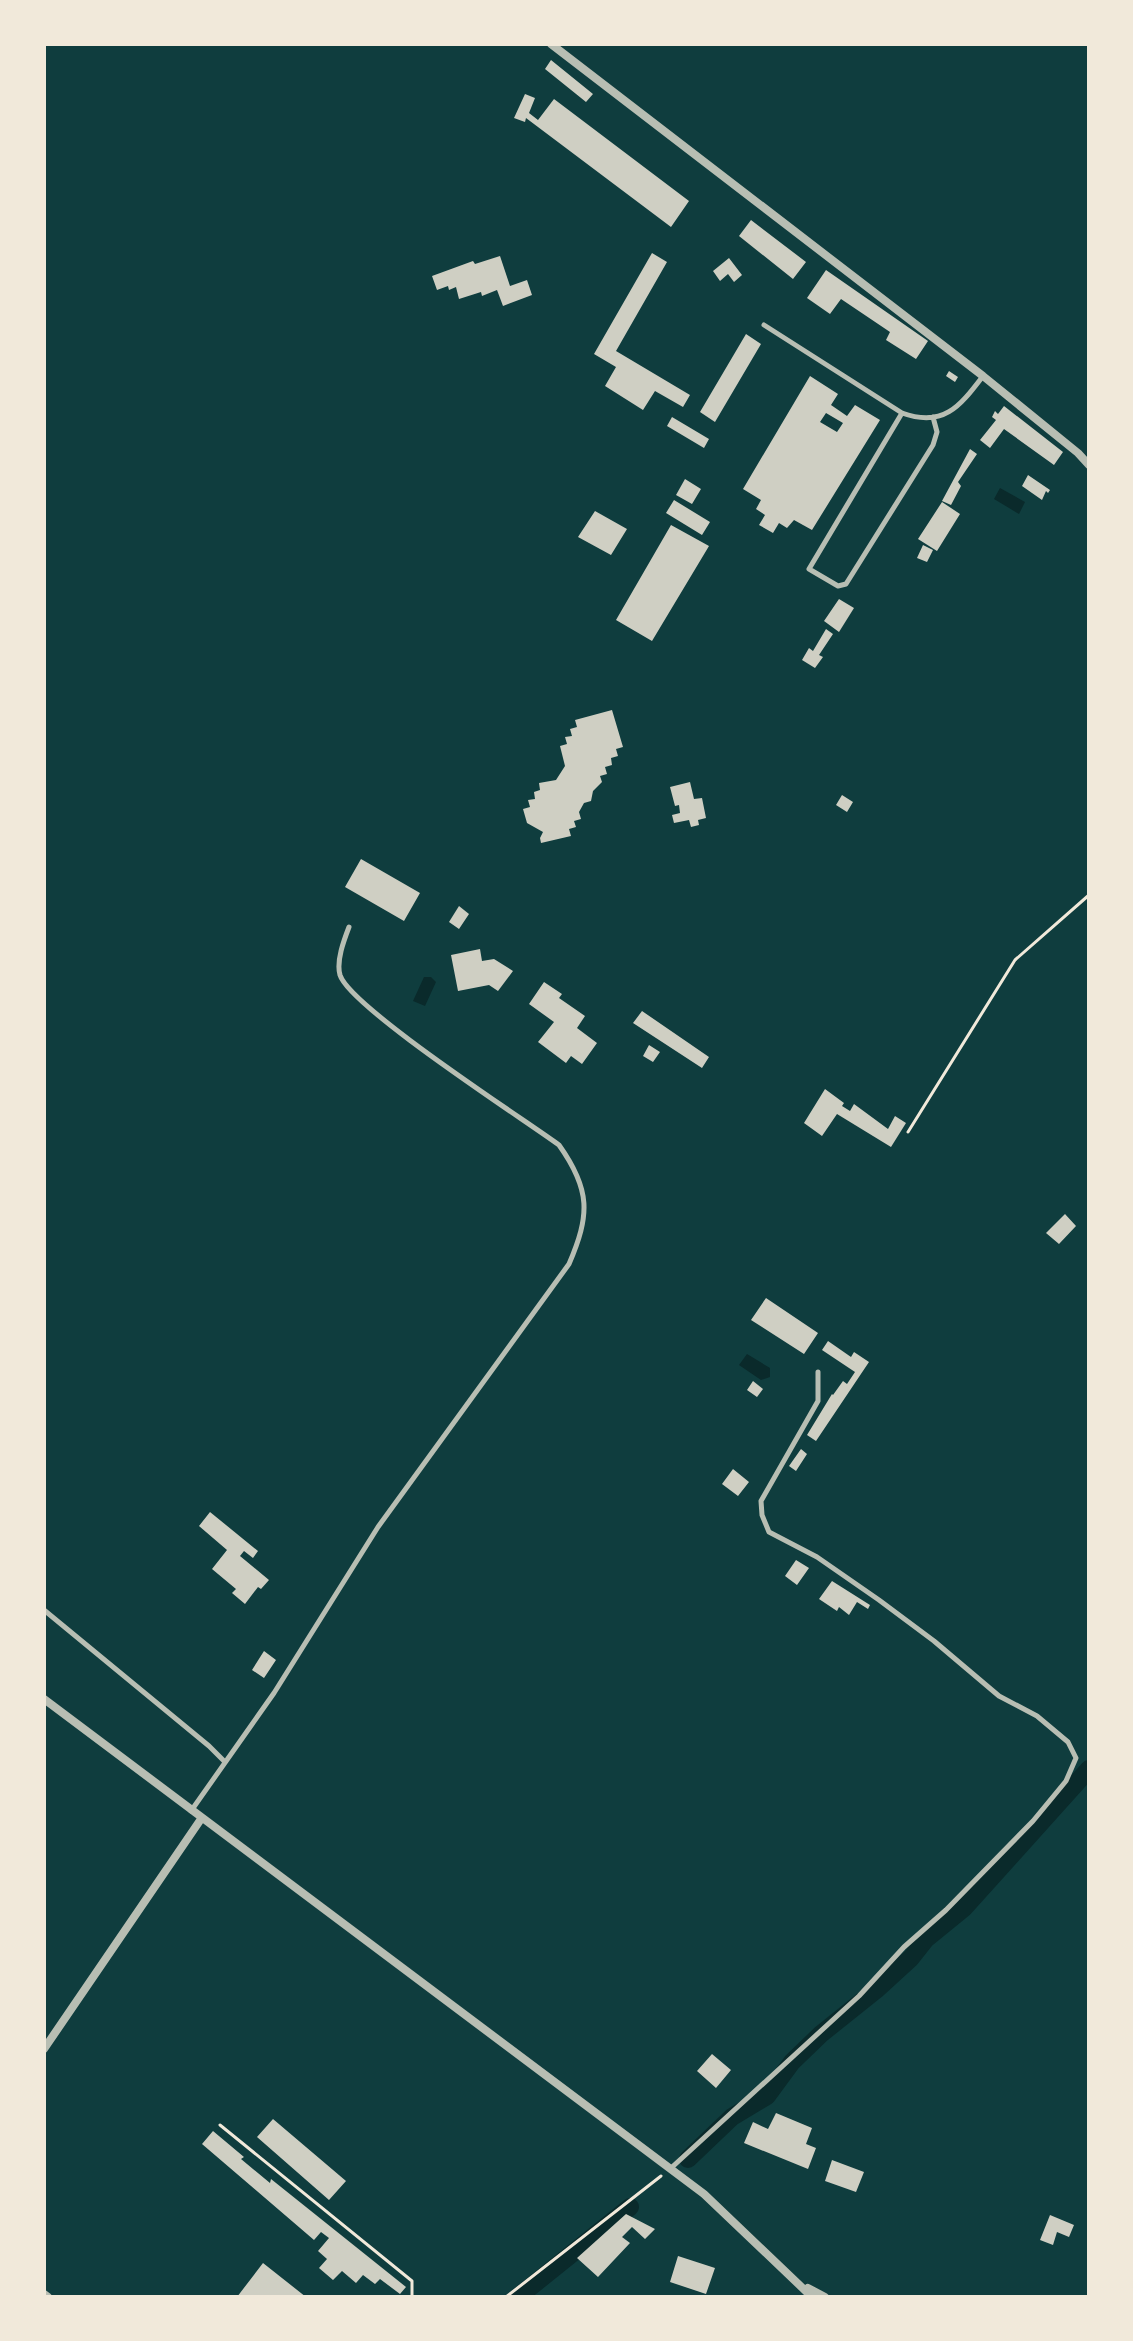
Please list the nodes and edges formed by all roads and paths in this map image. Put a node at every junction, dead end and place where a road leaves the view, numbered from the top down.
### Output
1 (551, 44) edge
2 (764, 325) dead end
3 (983, 376) junction
4 (902, 413) junction
5 (933, 417) junction
6 (1089, 465) edge
7 (1089, 895) edge
8 (349, 927) dead end
9 (908, 1132) dead end
10 (818, 1372) dead end
11 (44, 1610) edge
12 (44, 1699) edge
13 (225, 1762) junction
14 (191, 1811) junction
15 (201, 1819) junction
16 (44, 2049) edge
17 (220, 2125) dead end
18 (670, 2169) junction
19 (800, 2284) junction
20 (412, 2297) edge
21 (506, 2297) edge
22 (812, 2297) edge
23 (825, 2297) edge

1 - 3 street
2 - 4 lane
3 - 5 lane
3 - 6 street
4 - 5 lane
4 - 5 lane
7 - 9 path
8 - 13 lane
10 - 18 lane
11 - 13 lane
12 - 14 street
13 - 14 lane
14 - 15 street
15 - 16 street
15 - 18 street
17 - 20 path
18 - 19 street
18 - 21 path
19 - 22 street
19 - 23 street

